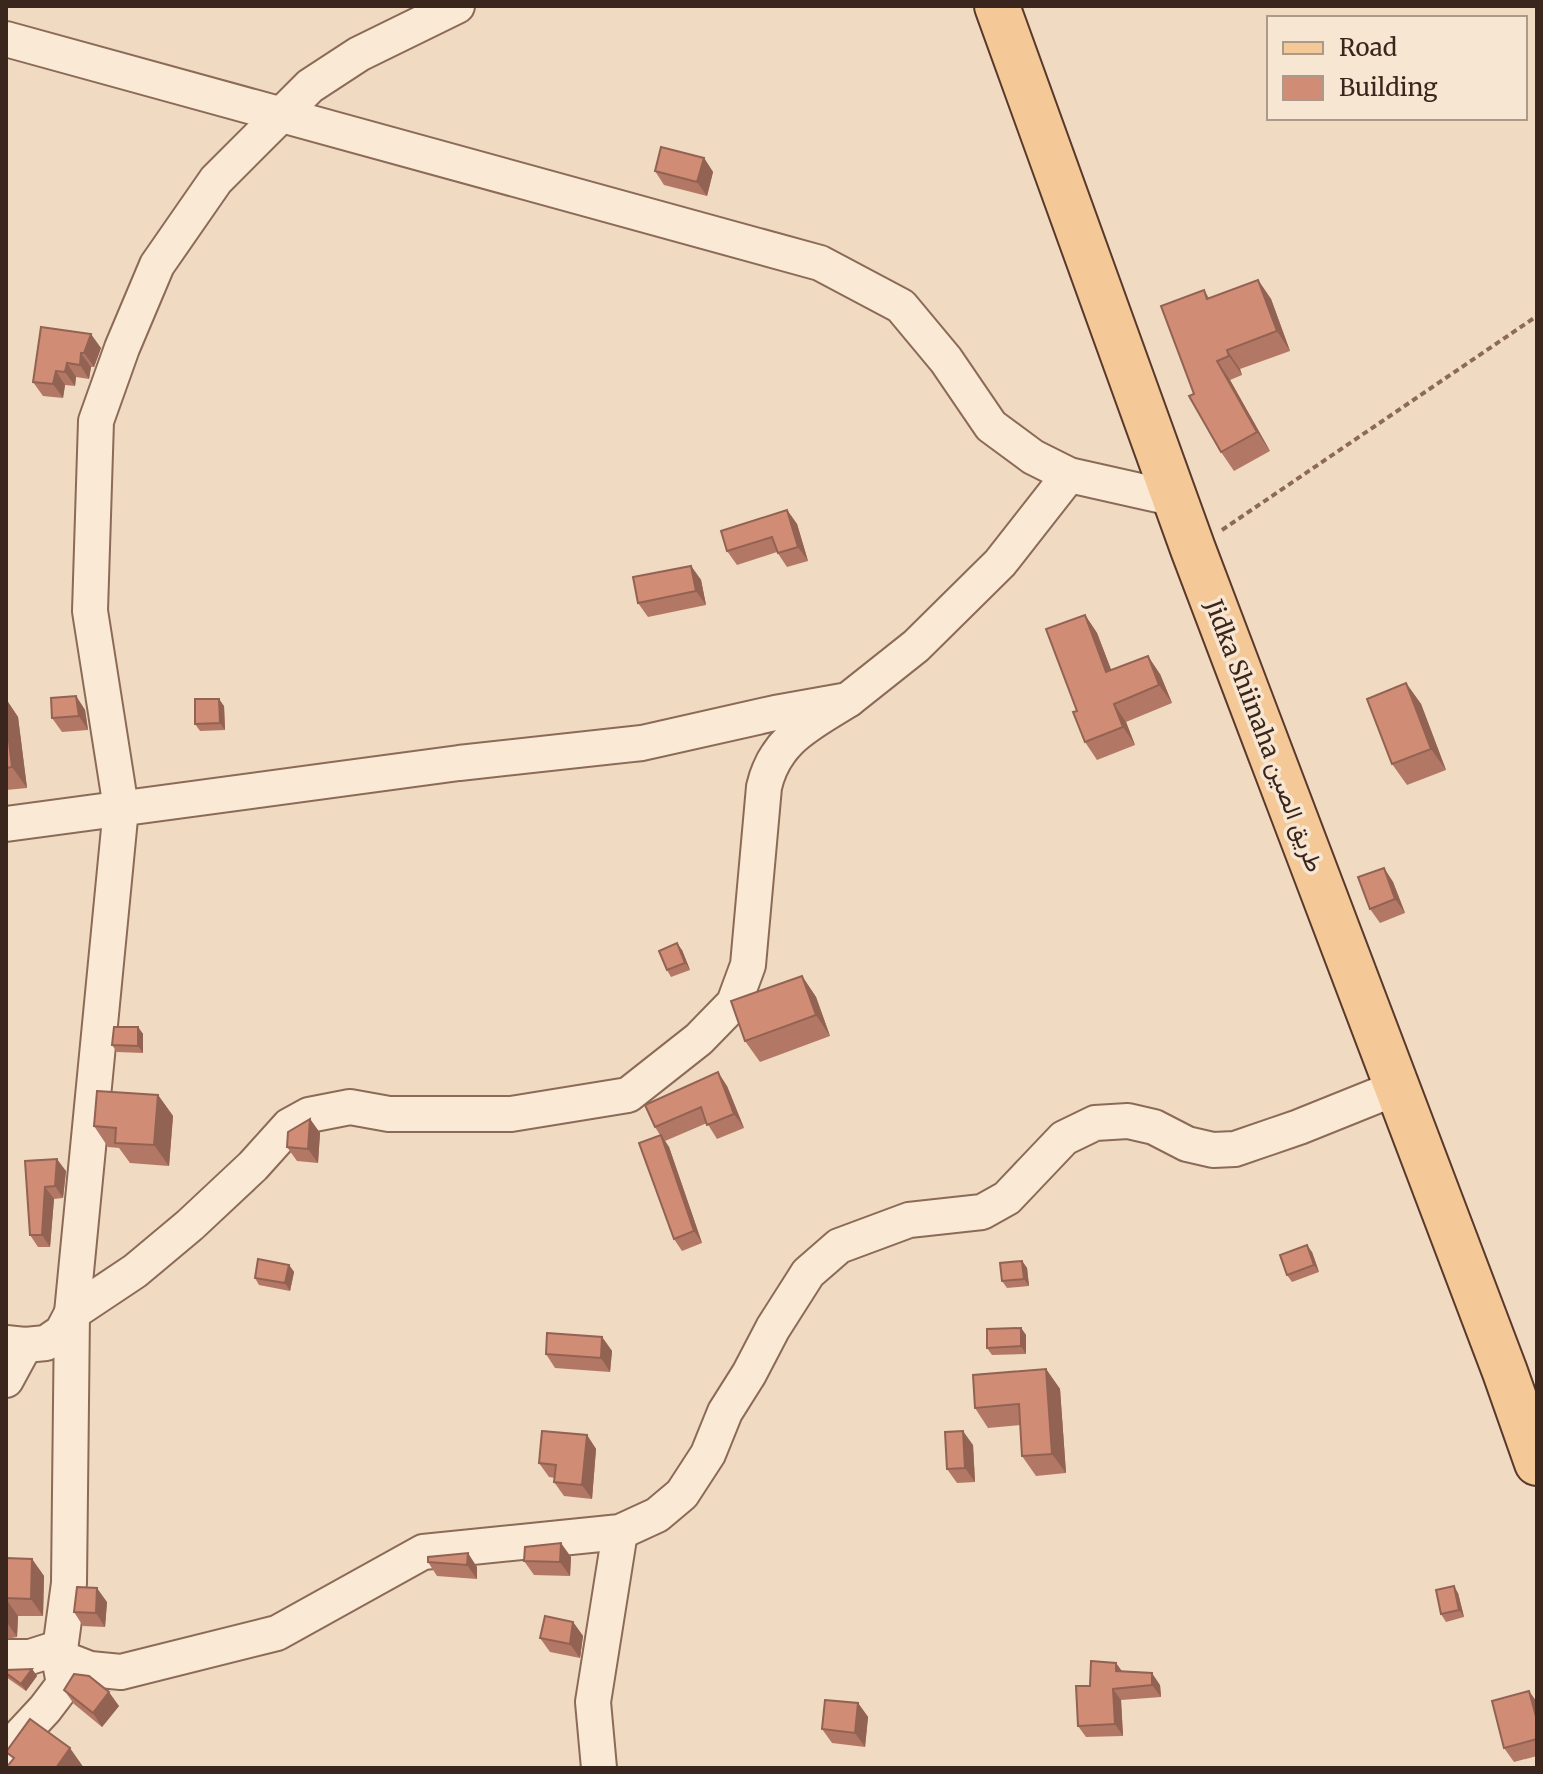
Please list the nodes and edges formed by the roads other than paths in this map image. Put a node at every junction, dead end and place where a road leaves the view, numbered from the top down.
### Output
1 (457, 6) edge
2 (997, 6) edge
3 (6, 39) edge
4 (280, 115) junction
5 (1069, 475) junction
6 (1176, 499) junction
7 (848, 700) junction
8 (121, 808) junction
9 (6, 824) edge
10 (1396, 1088) junction
11 (72, 1313) junction
12 (16, 1344) edge
13 (6, 1380) edge
14 (1537, 1463) edge
15 (620, 1532) junction
16 (6, 1657) edge
17 (59, 1657) junction
18 (6, 1751) edge
19 (599, 1768) edge

1 - 4 street
2 - 6 main road, Jidka Shiinaha طريق الصين
3 - 4 street
4 - 5 street
4 - 8 street
5 - 6 street
5 - 7 street
6 - 10 main road, Jidka Shiinaha طريق الصين
7 - 8 street
7 - 11 street
8 - 9 street
8 - 11 street
10 - 14 main road, Jidka Shiinaha طريق الصين
10 - 15 street
11 - 12 street
11 - 17 street
12 - 13 street
15 - 17 street
15 - 19 street
16 - 17 street
17 - 18 street

